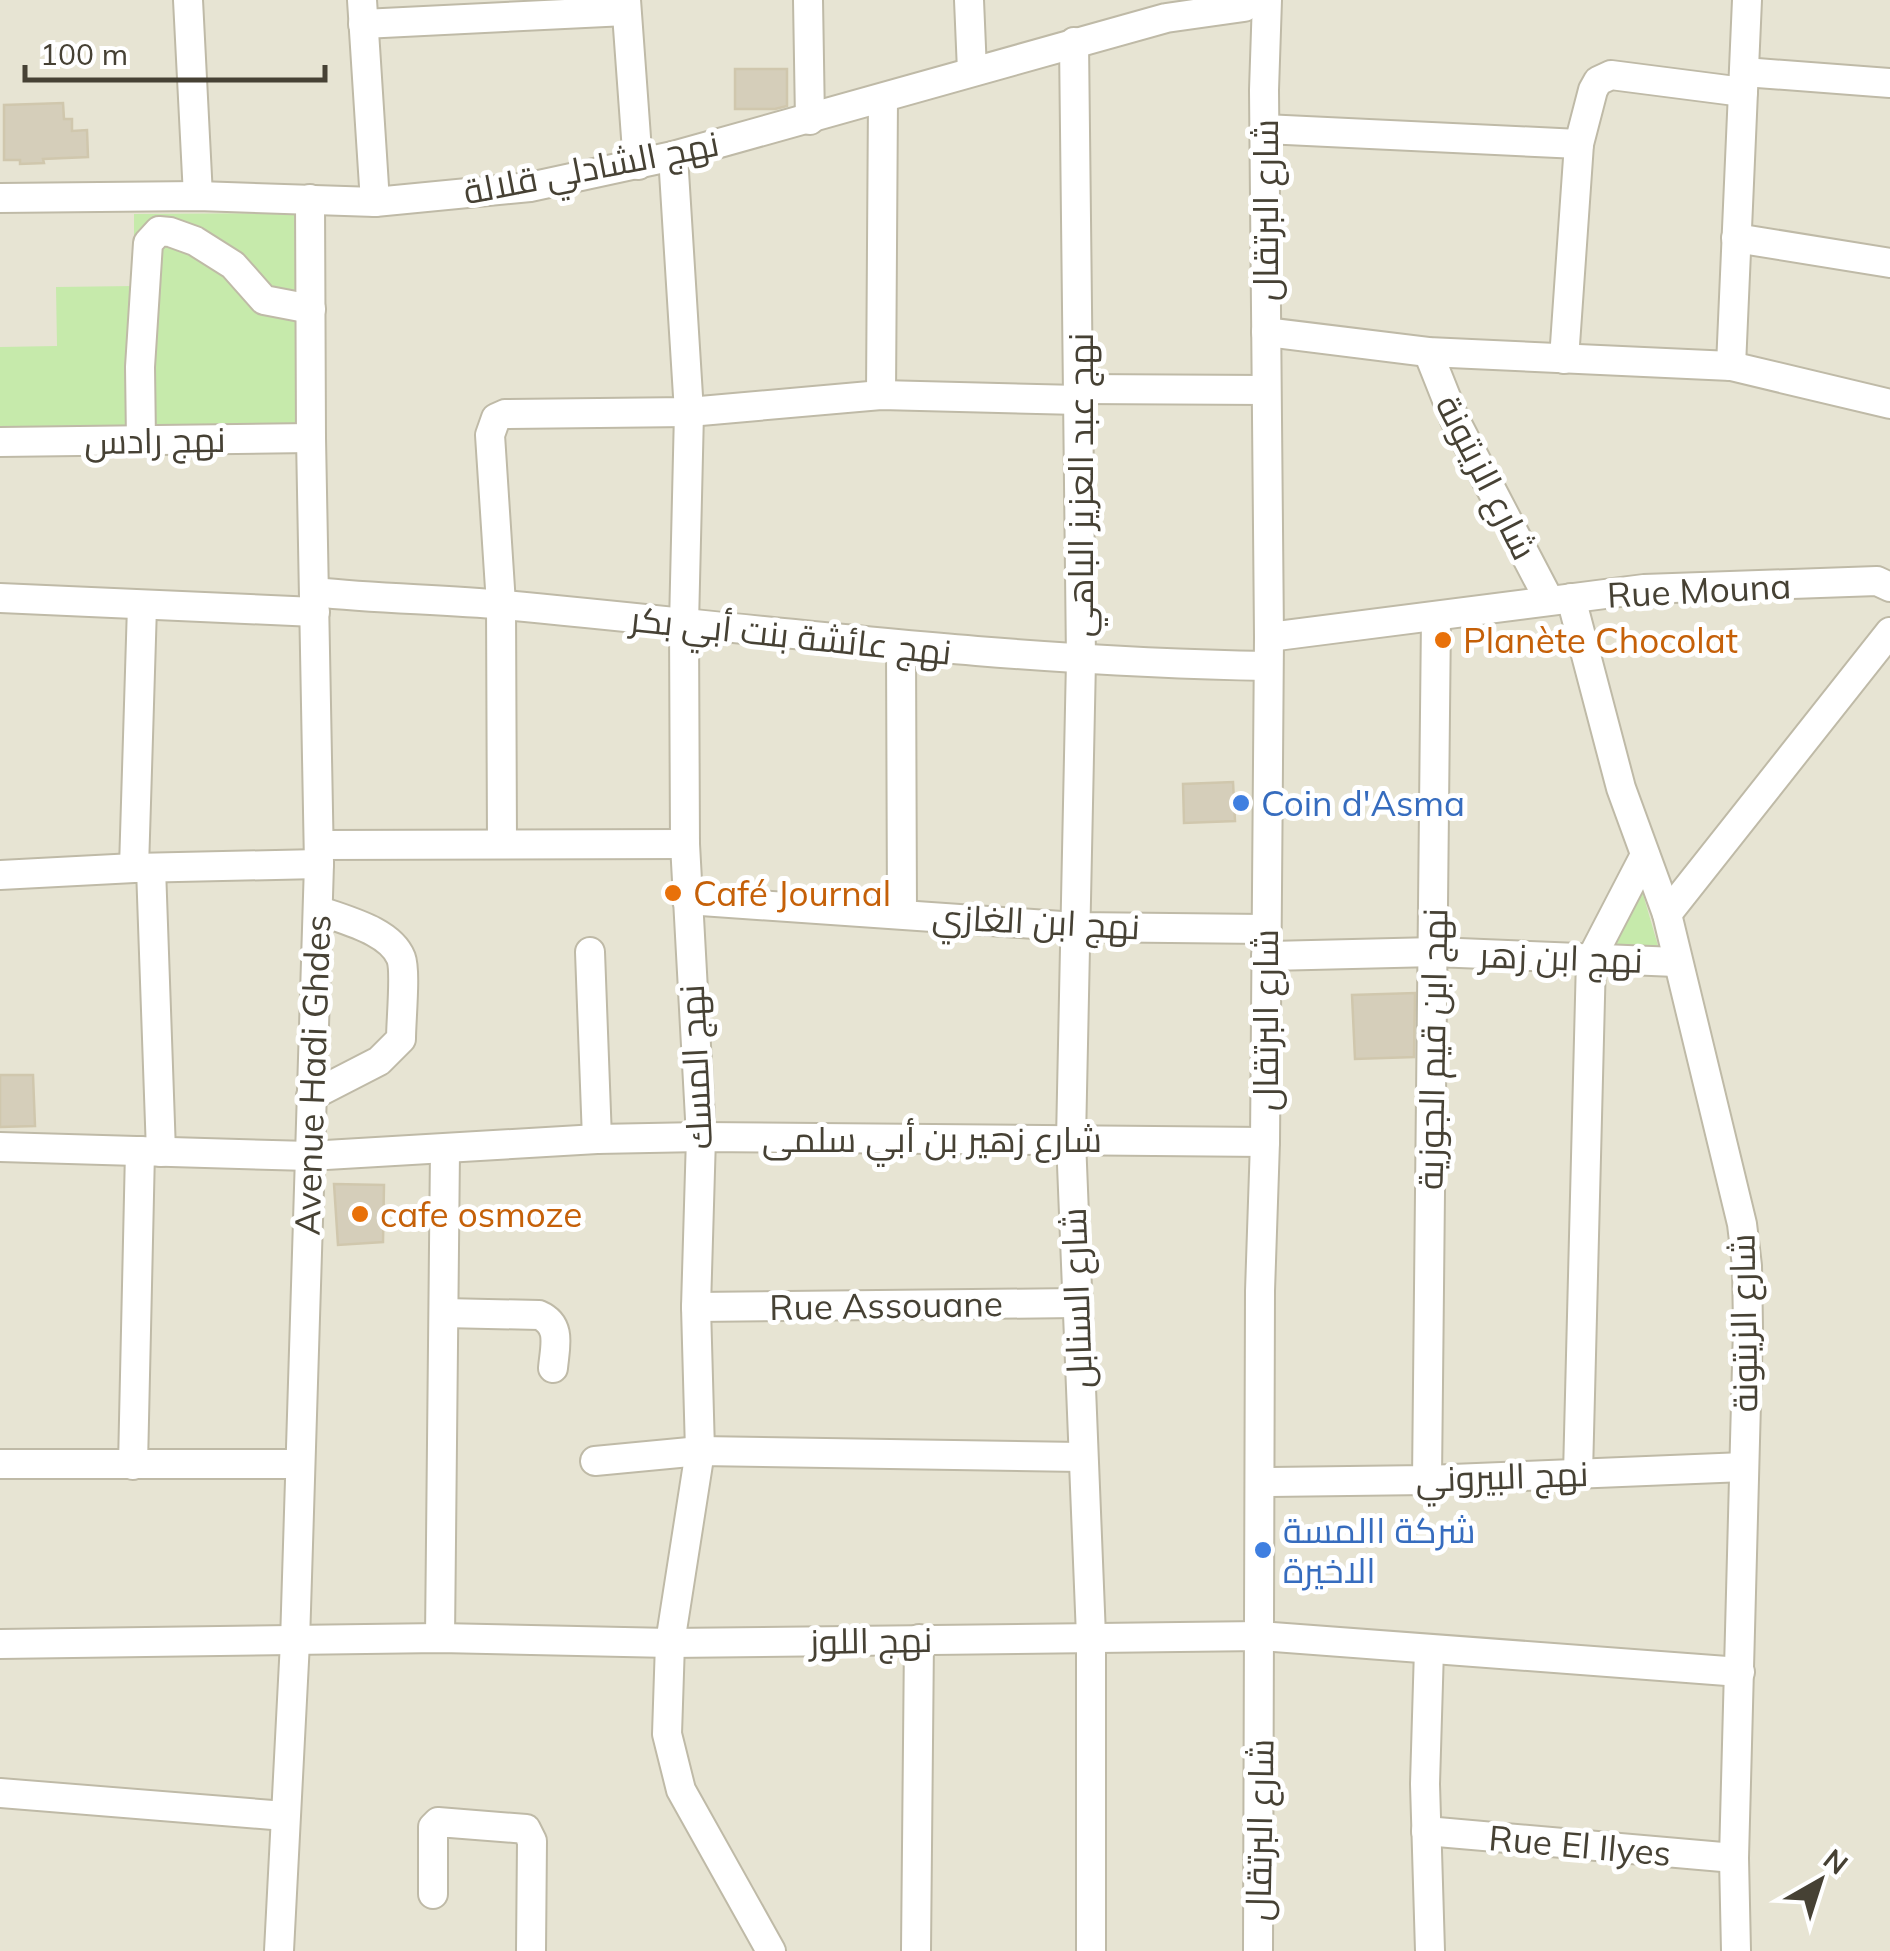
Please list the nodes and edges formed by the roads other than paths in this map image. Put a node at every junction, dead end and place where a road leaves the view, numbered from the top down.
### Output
1 (188, 0) edge
2 (808, 0) edge
3 (969, 0) edge
4 (1207, 0) edge
5 (1747, 0) edge
6 (1252, 3) edge
7 (626, 6) edge
8 (363, 12) edge
9 (1166, 18) junction
10 (1074, 42) junction
11 (972, 71) junction
12 (1743, 82) junction
13 (1890, 83) edge
14 (883, 98) junction
15 (810, 120) junction
16 (1266, 129) junction
17 (1578, 144) junction
18 (673, 156) junction
19 (638, 164) junction
20 (198, 196) junction
21 (0, 198) edge
22 (310, 198) junction
23 (375, 202) junction
24 (1736, 238) junction
25 (1890, 263) edge
26 (311, 309) junction
27 (1266, 332) junction
28 (1428, 352) junction
29 (1564, 359) junction
30 (1730, 366) junction
31 (1266, 390) junction
32 (1080, 394) junction
33 (881, 395) junction
34 (1890, 404) edge
35 (690, 412) junction
36 (311, 438) junction
37 (141, 440) junction
38 (0, 442) edge
39 (1890, 587) edge
40 (0, 598) edge
41 (1560, 599) junction
42 (315, 602) junction
43 (501, 604) junction
44 (142, 606) junction
45 (1436, 618) junction
46 (684, 626) junction
47 (1890, 632) edge
48 (1269, 637) junction
49 (901, 647) junction
50 (1081, 660) junction
51 (1268, 666) junction
52 (502, 843) junction
53 (685, 844) junction
54 (319, 854) junction
55 (1645, 855) junction
56 (143, 868) junction
57 (0, 875) edge
58 (687, 900) junction
59 (318, 910) junction
60 (902, 914) junction
61 (1667, 914) junction
62 (1076, 927) junction
63 (1266, 942) junction
64 (590, 952) dead end
65 (1434, 952) junction
66 (1591, 959) junction
67 (1676, 962) junction
68 (311, 1096) junction
69 (700, 1137) junction
70 (597, 1139) junction
71 (1071, 1140) junction
72 (1265, 1142) junction
73 (0, 1147) edge
74 (446, 1150) junction
75 (151, 1152) junction
76 (309, 1156) junction
77 (1077, 1303) junction
78 (696, 1308) junction
79 (444, 1313) junction
80 (554, 1368) dead end
81 (700, 1451) junction
82 (1082, 1456) junction
83 (594, 1461) dead end
84 (0, 1464) edge
85 (300, 1464) junction
86 (133, 1465) junction
87 (1744, 1467) junction
88 (1578, 1474) junction
89 (1427, 1480) junction
90 (1261, 1482) junction
91 (1091, 1636) junction
92 (1261, 1636) junction
93 (440, 1638) junction
94 (919, 1639) junction
95 (296, 1642) junction
96 (670, 1643) junction
97 (0, 1644) edge
98 (1429, 1649) junction
99 (1740, 1672) junction
100 (0, 1794) edge
101 (285, 1816) junction
102 (1426, 1832) junction
103 (1734, 1858) junction
104 (433, 1894) dead end
105 (279, 1951) edge
106 (531, 1951) edge
107 (772, 1951) edge
108 (916, 1951) edge
109 (1091, 1951) edge
110 (1258, 1951) edge
111 (1430, 1951) edge
112 (1736, 1951) edge

1 - 20 street
2 - 15 street
3 - 11 street
4 - 9 street
5 - 12 street
6 - 9 street
6 - 16 street, شارع البرتقال
7 - 8 street
7 - 19 street
8 - 23 street
9 - 10 street, نهج الشادلي قلالة
10 - 11 street, نهج الشادلي قلالة
10 - 32 street, نهج عبد العزيز الباهي
11 - 14 street, نهج الشادلي قلالة
12 - 13 street
12 - 17 street
12 - 24 street
14 - 15 street, نهج الشادلي قلالة
14 - 33 street
15 - 18 street, نهج الشادلي قلالة
16 - 17 street
16 - 27 street, شارع البرتقال
17 - 29 street
18 - 19 street, نهج الشادلي قلالة
18 - 35 street, نهج المسك
19 - 23 street, نهج الشادلي قلالة
20 - 21 street, نهج الشادلي قلالة
20 - 22 street, نهج الشادلي قلالة
22 - 23 street, نهج الشادلي قلالة
22 - 26 street, Avenue Hadi Ghdes
24 - 25 street
24 - 30 street
26 - 36 street, Avenue Hadi Ghdes
26 - 37 street
27 - 28 street
27 - 31 street, شارع البرتقال
28 - 29 street
28 - 41 street, شارع الزيتونة
29 - 30 street
30 - 34 street
31 - 32 street
31 - 48 street, شارع البرتقال
32 - 33 street
32 - 50 street, نهج عبد العزيز الباهي
33 - 35 street
35 - 43 street
35 - 46 street, نهج المسك
36 - 37 street, نهج رادس
36 - 42 street, Avenue Hadi Ghdes
37 - 38 street, نهج رادس
39 - 41 street, Rue Mouna
40 - 44 street, نهج عائشة بنت أبي بكر
41 - 45 street, Rue Mouna
41 - 55 street, شارع الزيتونة
42 - 43 street, نهج عائشة بنت أبي بكر
42 - 44 street, نهج عائشة بنت أبي بكر
42 - 54 street, Avenue Hadi Ghdes
43 - 46 street, نهج عائشة بنت أبي بكر
43 - 52 street
44 - 56 street
45 - 48 street, Rue Mouna
45 - 65 street, نهج ابن قيم الجوزية
46 - 49 street, نهج عائشة بنت أبي بكر
46 - 53 street, نهج المسك
47 - 61 street
48 - 51 street, شارع البرتقال
49 - 50 street, نهج عائشة بنت أبي بكر
49 - 60 street
50 - 51 street, نهج عائشة بنت أبي بكر
50 - 62 street, نهج عبد العزيز الباهي
51 - 63 street, شارع البرتقال
52 - 53 street
52 - 54 street
53 - 58 street, نهج المسك
54 - 56 street
54 - 59 street, Avenue Hadi Ghdes
55 - 61 street, شارع الزيتونة
55 - 66 street
56 - 57 street
56 - 75 street
58 - 60 street, نهج ابن الغازي
58 - 69 street, نهج المسك
59 - 68 street, Avenue Hadi Ghdes
59 - 68 street
60 - 62 street, نهج ابن الغازي
61 - 67 street, شارع الزيتونة
62 - 63 street, نهج ابن الغازي
62 - 71 street, نهج عبد العزيز الباهي
63 - 65 street, نهج ابن زهر
63 - 72 street, شارع البرتقال
64 - 70 street
65 - 66 street, نهج ابن زهر
65 - 89 street, نهج ابن قيم الجوزية
66 - 67 street, نهج ابن زهر
66 - 88 street
67 - 87 street, شارع الزيتونة
68 - 76 street, Avenue Hadi Ghdes
69 - 70 street, شارع زهير بن أبي سلمى
69 - 71 street, شارع زهير بن أبي سلمى
69 - 78 street, نهج المسك
70 - 74 street, شارع زهير بن أبي سلمى
71 - 72 street, شارع زهير بن أبي سلمى
71 - 77 street, شارع السنابل
72 - 90 street, شارع البرتقال
73 - 75 street, شارع زهير بن أبي سلمى
74 - 76 street, شارع زهير بن أبي سلمى
74 - 79 street
75 - 76 street, شارع زهير بن أبي سلمى
75 - 86 street
76 - 85 street, Avenue Hadi Ghdes
77 - 78 street, Rue Assouane
77 - 82 street, شارع السنابل
78 - 81 street, نهج المسك
79 - 80 street
79 - 93 street
81 - 82 street
81 - 83 street
81 - 96 street, نهج المسك
82 - 91 street, شارع السنابل
84 - 86 street
85 - 86 street
85 - 95 street, Avenue Hadi Ghdes
87 - 88 street, نهج البيروني
87 - 99 street, شارع الزيتونة
88 - 89 street, نهج البيروني
89 - 90 street, نهج البيروني
90 - 92 street, شارع البرتقال
91 - 92 street, نهج اللوز
91 - 94 street, نهج اللوز
91 - 109 street, شارع السنابل
92 - 98 street, نهج اللوز
92 - 110 street, شارع البرتقال
93 - 95 street, نهج اللوز
93 - 96 street, نهج اللوز
94 - 96 street, نهج اللوز
94 - 108 street
95 - 97 street, نهج اللوز
95 - 101 street, Avenue Hadi Ghdes
96 - 107 street, نهج المسك
98 - 99 street, نهج اللوز
98 - 102 street
99 - 103 street, شارع الزيتونة
100 - 101 street
101 - 105 street, Avenue Hadi Ghdes
102 - 103 street, Rue El Ilyes
102 - 111 street
103 - 112 street, شارع الزيتونة
104 - 106 street

